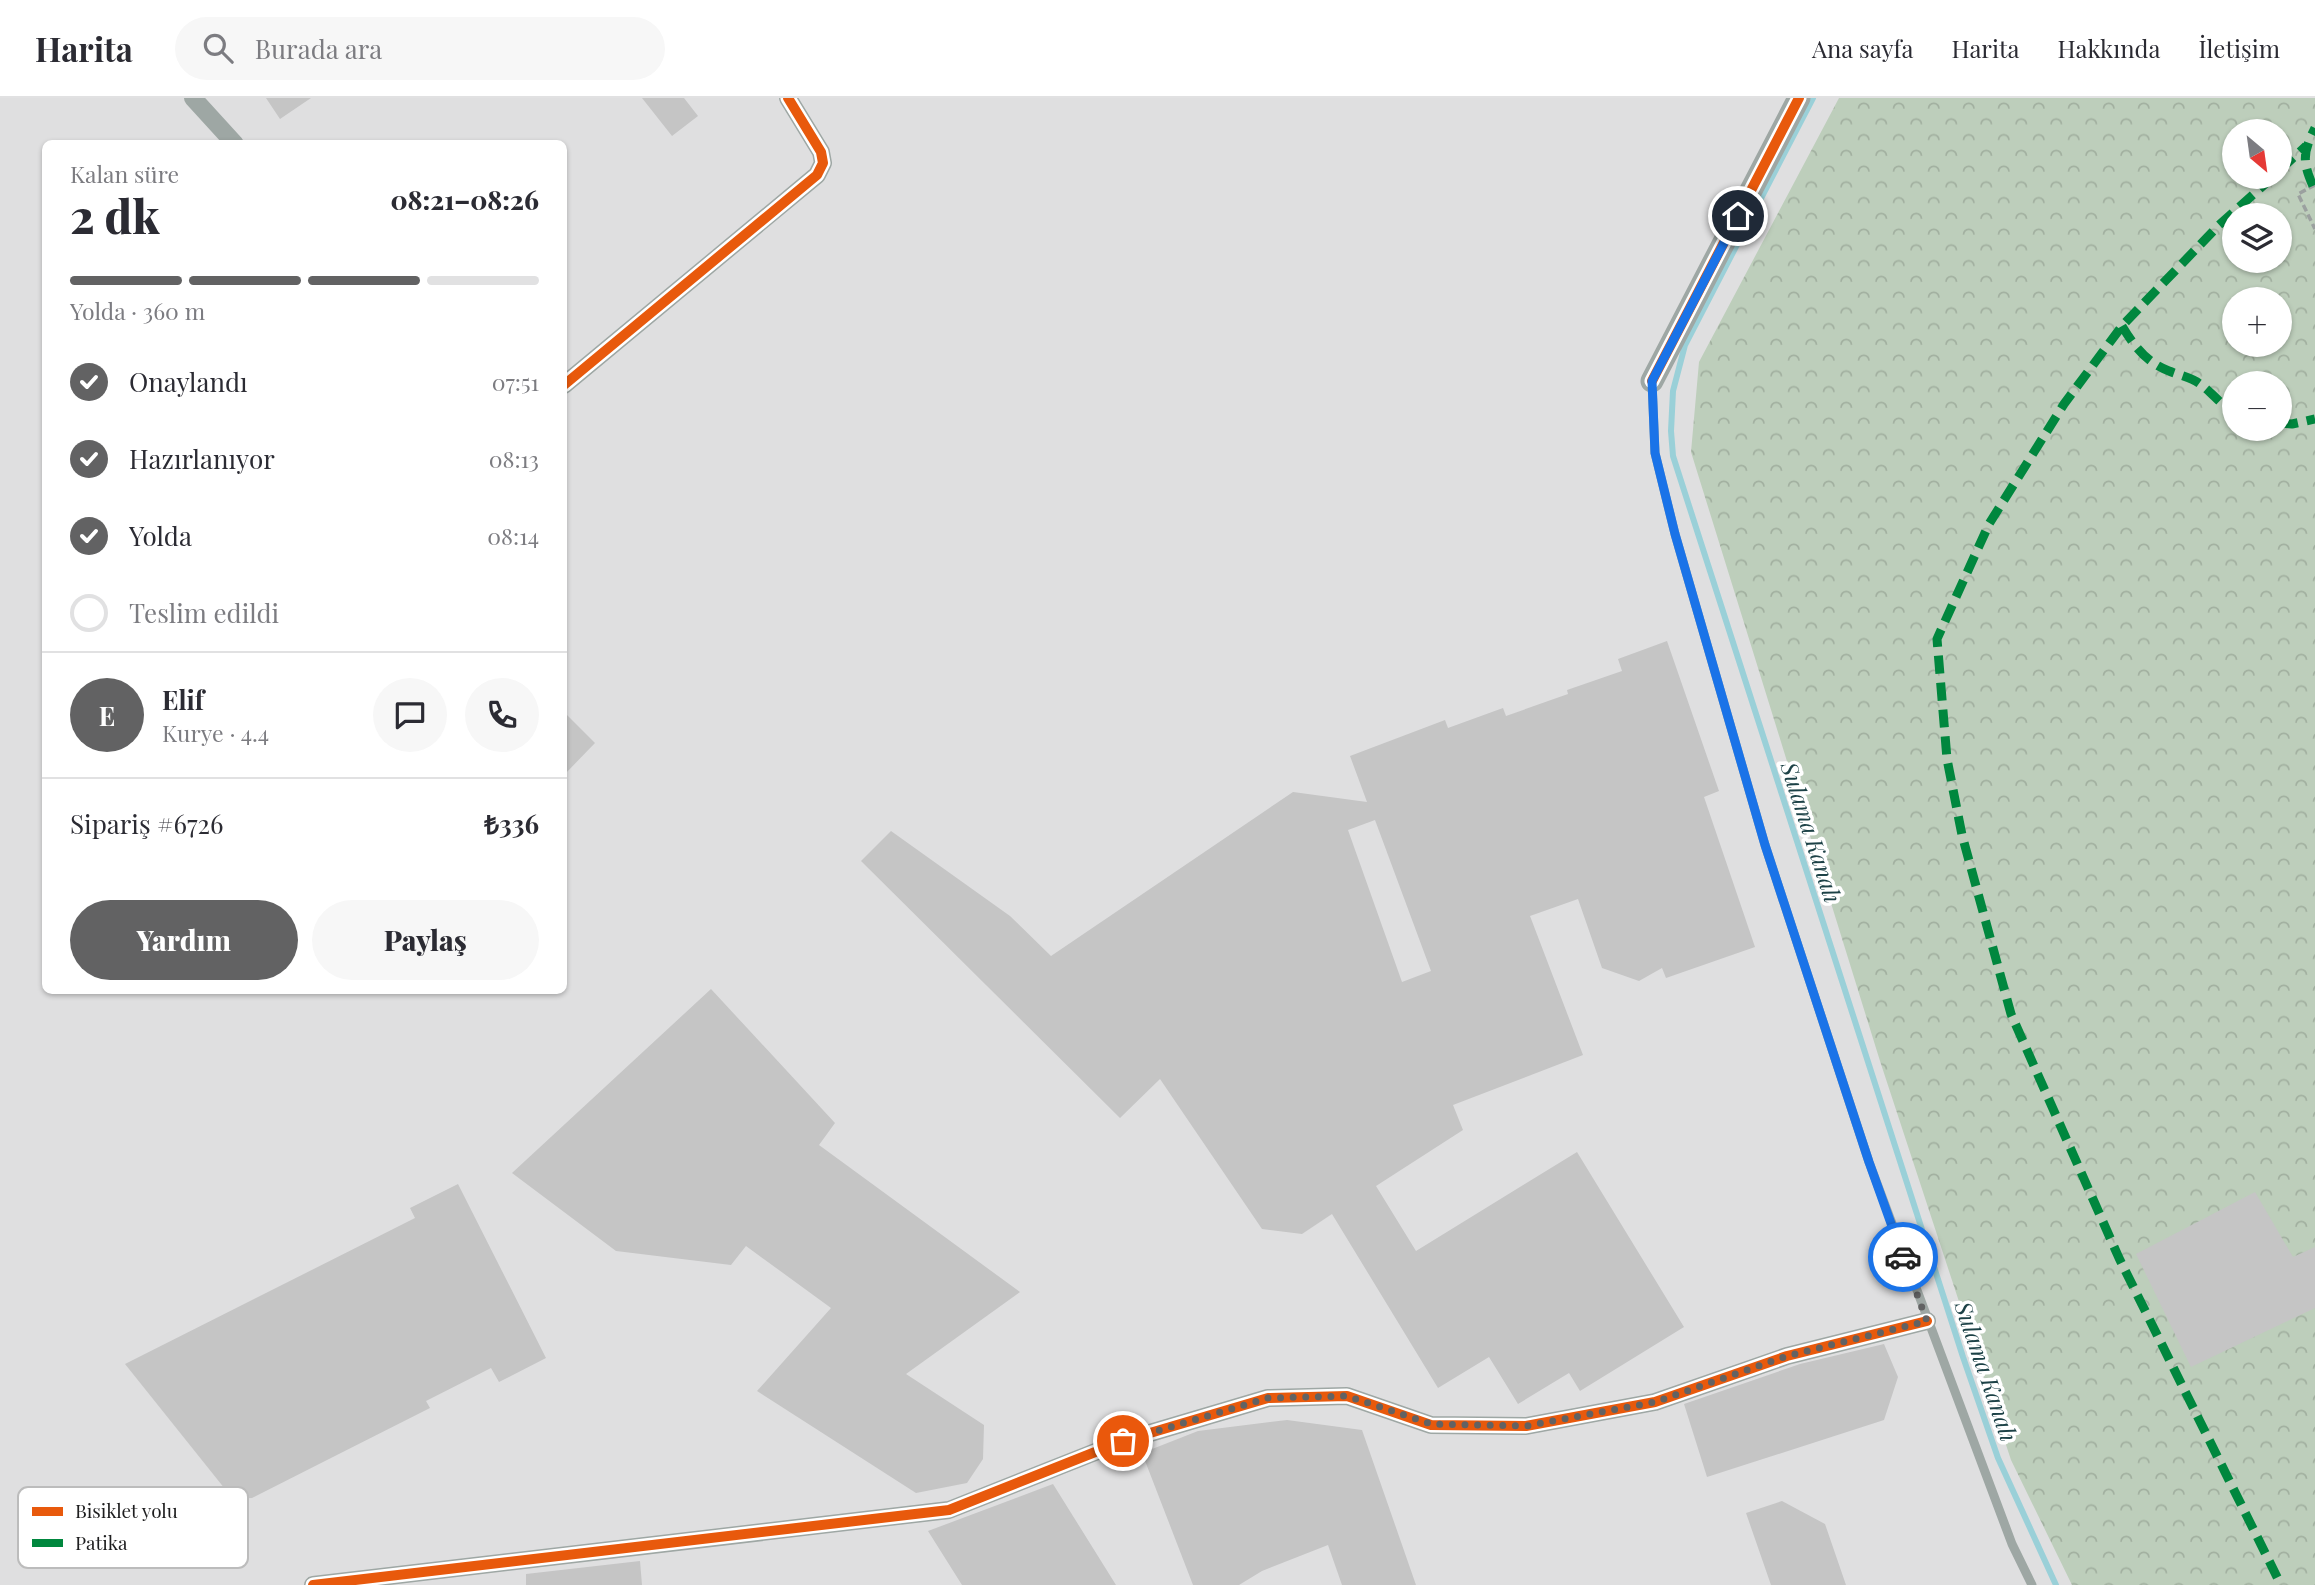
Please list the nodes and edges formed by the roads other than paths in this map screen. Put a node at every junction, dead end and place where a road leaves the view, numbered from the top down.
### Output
1 (192, 98) edge
2 (788, 98) edge
3 (1799, 98) edge
4 (230, 140) edge
5 (1652, 381) joint
6 (567, 383) edge
7 (1927, 1321) junction
8 (313, 1585) edge
9 (2032, 1585) edge

1 - 4 street
2 - 6 street
3 - 5 street
5 - 7 lane
7 - 8 street
7 - 9 lane

